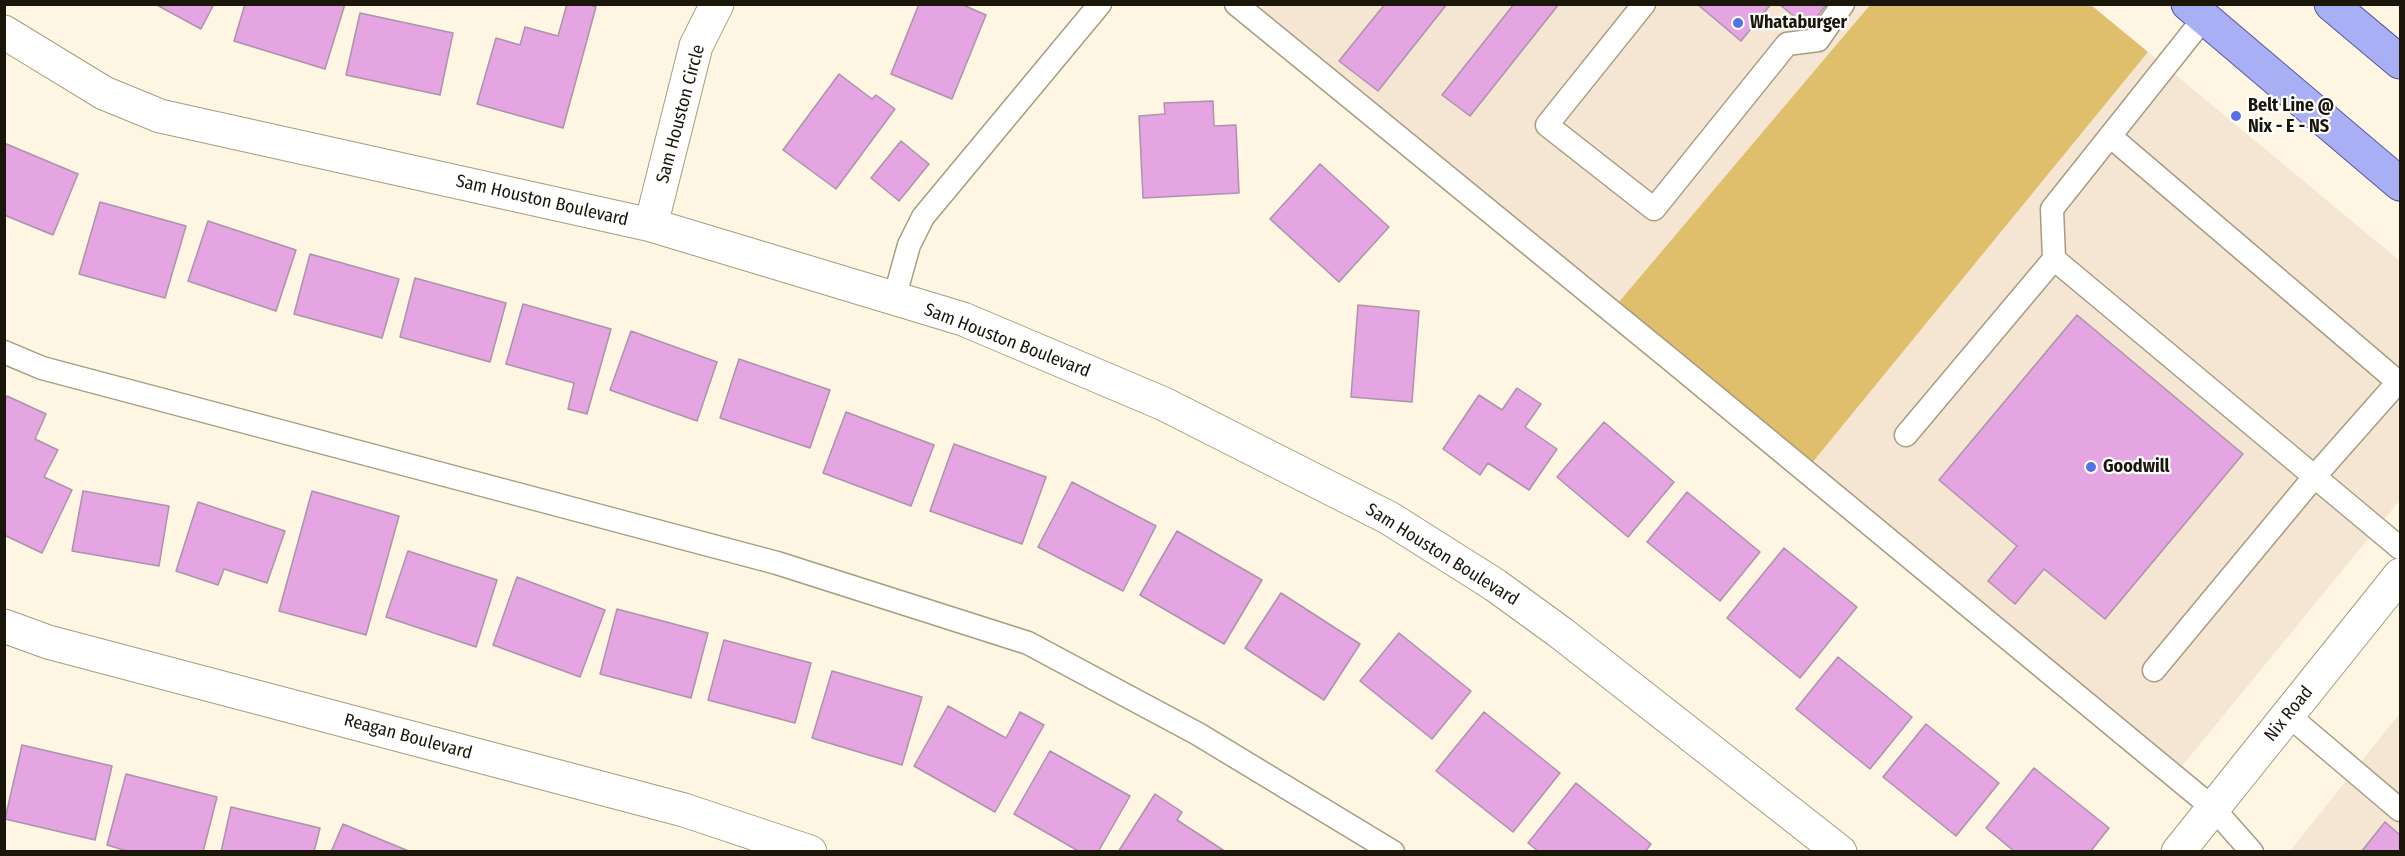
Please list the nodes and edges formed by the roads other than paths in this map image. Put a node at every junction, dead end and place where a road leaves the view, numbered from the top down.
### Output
1 (717, 4) edge
2 (1100, 4) edge
3 (1236, 4) edge
4 (1644, 4) edge
5 (1843, 4) edge
6 (2331, 4) edge
7 (2196, 11) edge
8 (4, 32) edge
9 (2400, 62) edge
10 (2110, 136) junction
11 (2400, 184) edge
12 (651, 225) junction
13 (2054, 259) junction
14 (894, 299) junction
15 (4, 352) edge
16 (1906, 435) dead end
17 (2315, 476) junction
18 (2400, 548) edge
19 (2400, 575) edge
20 (4, 626) edge
21 (2154, 670) dead end
22 (2288, 715) junction
23 (2398, 803) edge
24 (2212, 808) junction
25 (810, 852) edge
26 (1393, 852) edge
27 (1840, 852) edge
28 (2178, 852) edge
29 (2252, 852) edge

1 - 12 street, Sam Houston Circle
2 - 14 lane
3 - 24 lane
4 - 5 lane
6 - 9 main road
7 - 10 lane
7 - 11 main road
8 - 12 street, Sam Houston Boulevard
10 - 13 lane
10 - 17 lane
12 - 14 street, Sam Houston Boulevard
13 - 16 lane
13 - 17 lane
14 - 27 street, Sam Houston Boulevard
15 - 26 lane
17 - 18 lane
17 - 21 lane
19 - 22 street, Nix Road
20 - 25 street, Reagan Boulevard
22 - 23 lane
22 - 24 street, Nix Road
24 - 28 street, Nix Road
24 - 29 lane

